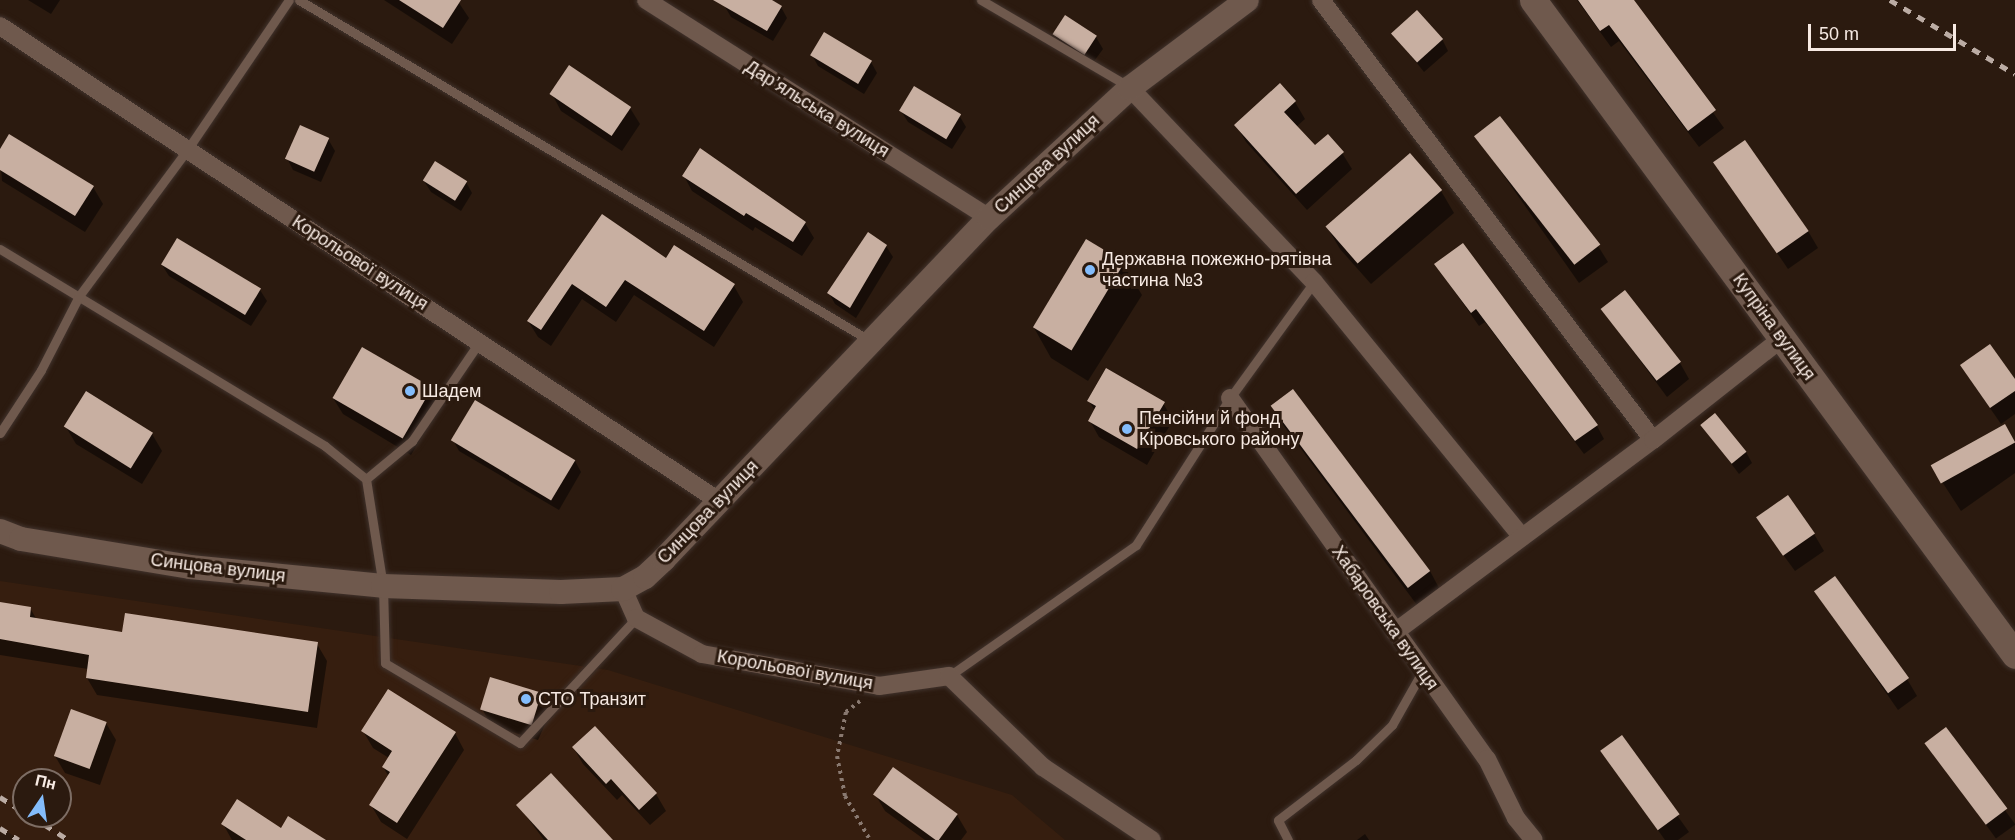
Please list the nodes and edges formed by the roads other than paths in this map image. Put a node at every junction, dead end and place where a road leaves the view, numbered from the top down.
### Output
1 (289, 0) edge
2 (299, 0) edge
3 (646, 0) edge
4 (981, 0) edge
5 (1246, 0) edge
6 (1321, 0) edge
7 (1533, 0) edge
8 (0, 26) edge
9 (1130, 88) junction
10 (187, 150) junction
11 (989, 218) junction
12 (0, 249) edge
13 (1314, 282) junction
14 (79, 296) junction
15 (1782, 338) junction
16 (869, 340) junction
17 (480, 341) junction
18 (1230, 398) junction
19 (0, 433) edge
20 (1653, 440) junction
21 (366, 479) junction
22 (719, 501) junction
23 (0, 531) edge
24 (1522, 537) junction
25 (384, 586) junction
26 (623, 589) junction
27 (636, 618) junction
28 (1395, 632) junction
29 (2015, 655) edge
30 (1422, 672) junction
31 (949, 676) junction
32 (1152, 840) edge
33 (1288, 840) edge
34 (1534, 840) edge

1 - 10 lane
2 - 16 lane
3 - 11 street, Дар’яльська вулиця
4 - 9 lane
5 - 9 street, Синцова вулиця
6 - 20 street
7 - 15 main road, Купріна вулиця
8 - 10 street, Корольової вулиця
9 - 11 street, Синцова вулиця
9 - 13 street
10 - 14 lane
10 - 17 street, Корольової вулиця
11 - 16 street, Синцова вулиця
12 - 14 lane
13 - 18 lane
13 - 24 street
14 - 19 lane
14 - 21 lane
15 - 20 street
15 - 29 main road, Купріна вулиця
16 - 22 street, Синцова вулиця
17 - 21 lane
17 - 22 street, Корольової вулиця
18 - 28 street, Хабаровська вулиця
18 - 31 lane
20 - 24 street
21 - 25 lane
22 - 26 street, Синцова вулиця
23 - 25 street, Синцова вулиця
24 - 28 street
25 - 26 street, Синцова вулиця
25 - 27 lane
26 - 27 street
27 - 31 street, Корольової вулиця
28 - 30 street, Хабаровська вулиця
30 - 33 lane
30 - 34 street, Хабаровська вулиця
31 - 32 street

